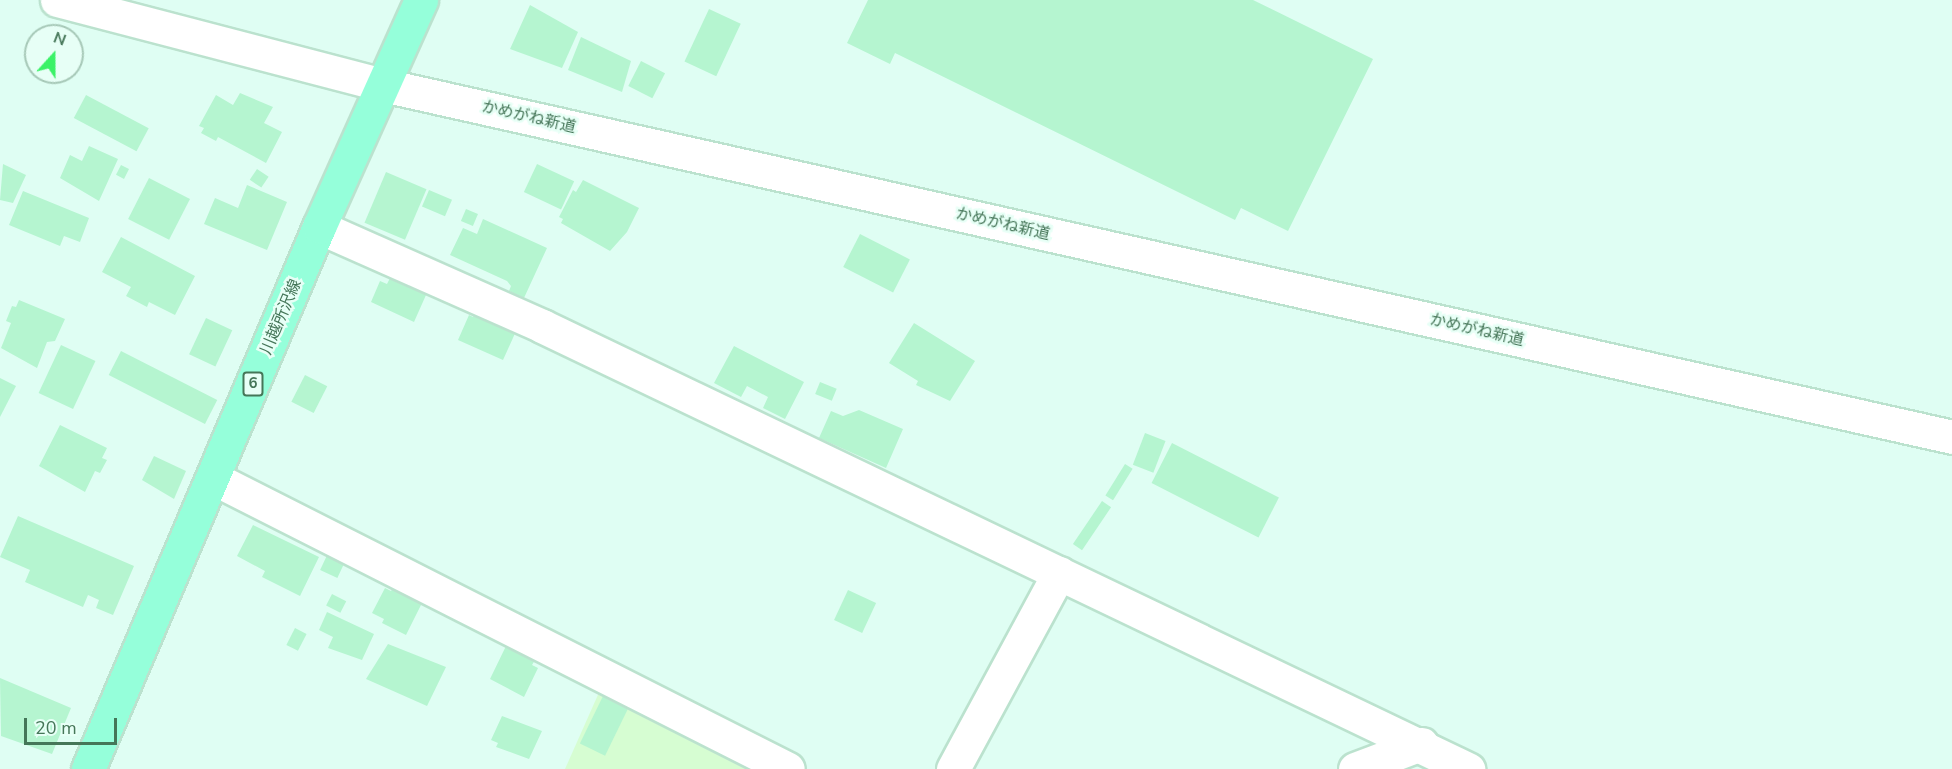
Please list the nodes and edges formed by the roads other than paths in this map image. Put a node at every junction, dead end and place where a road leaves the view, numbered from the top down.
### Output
1 (57, 0) edge
2 (421, 0) edge
3 (383, 85) junction
4 (319, 227) junction
5 (1952, 437) edge
6 (213, 478) junction
7 (1059, 573) junction
8 (1421, 744) junction
9 (88, 769) edge
10 (788, 769) edge
11 (952, 769) edge
12 (1355, 769) edge
13 (1468, 769) edge

1 - 3 street, かめがね新道
2 - 3 main road, 川越所沢線 / 6
3 - 4 main road, 川越所沢線 / 6
3 - 5 street, かめがね新道
4 - 6 main road, 川越所沢線 / 6
4 - 7 street
6 - 9 main road, 川越所沢線 / 6
6 - 10 street
7 - 8 street
7 - 11 street
8 - 12 street
8 - 13 street

